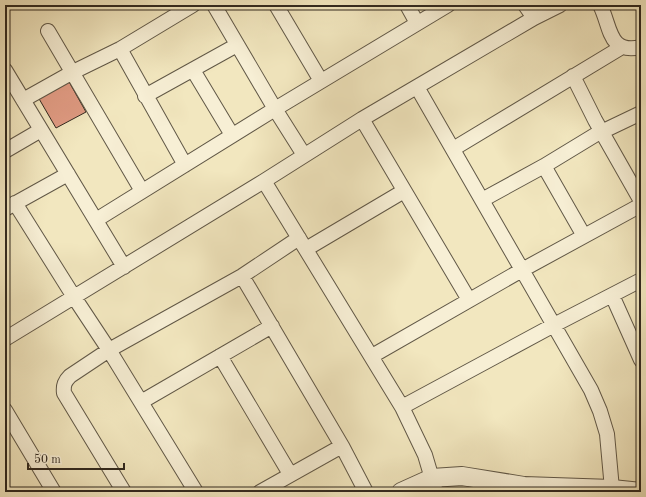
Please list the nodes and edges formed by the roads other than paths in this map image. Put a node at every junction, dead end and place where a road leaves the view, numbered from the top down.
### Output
1 (193, 5) edge
2 (214, 5) edge
3 (276, 5) edge
4 (407, 5) edge
5 (448, 5) edge
6 (525, 5) edge
7 (560, 5) edge
8 (600, 5) edge
9 (534, 18) junction
10 (417, 23) junction
11 (48, 31) dead end
12 (237, 45) junction
13 (622, 47) junction
14 (641, 47) edge
15 (120, 50) junction
16 (5, 70) edge
17 (193, 70) junction
18 (73, 72) junction
19 (573, 76) junction
20 (321, 81) junction
21 (417, 87) junction
22 (145, 96) junction
23 (23, 100) junction
24 (275, 109) junction
25 (641, 113) edge
26 (362, 119) junction
27 (41, 130) junction
28 (602, 131) junction
29 (232, 136) junction
30 (453, 149) junction
31 (5, 151) edge
32 (304, 155) junction
33 (185, 165) junction
34 (544, 166) junction
35 (68, 174) junction
36 (264, 181) junction
37 (142, 191) junction
38 (404, 191) junction
39 (482, 200) junction
40 (641, 200) edge
41 (641, 205) edge
42 (10, 206) edge
43 (96, 220) junction
44 (584, 236) junction
45 (302, 244) junction
46 (124, 267) junction
47 (522, 270) junction
48 (242, 276) junction
49 (641, 280) edge
50 (612, 295) junction
51 (74, 297) junction
52 (469, 300) junction
53 (554, 325) junction
54 (272, 326) junction
55 (5, 338) edge
56 (638, 345) edge
57 (109, 350) junction
58 (220, 356) junction
59 (372, 356) junction
60 (641, 360) edge
61 (141, 402) junction
62 (402, 407) junction
63 (5, 410) edge
64 (342, 446) junction
65 (290, 474) junction
66 (434, 485) edge
67 (525, 489) edge
68 (612, 489) junction
69 (54, 492) edge
70 (124, 492) edge
71 (196, 492) edge
72 (260, 492) edge
73 (366, 492) edge
74 (401, 492) edge
75 (641, 492) edge

1 - 15 street
2 - 12 street
3 - 20 street
4 - 10 street
5 - 10 street
6 - 9 street
7 - 9 street
8 - 13 street
9 - 21 street
10 - 20 street
11 - 18 street
12 - 17 street
12 - 24 street
13 - 14 street
13 - 19 street
15 - 18 street
15 - 22 street
16 - 23 street
17 - 22 street
17 - 29 street
18 - 23 street
18 - 37 street
19 - 28 street
19 - 30 street
20 - 24 street
21 - 26 street
21 - 30 street
22 - 33 street
23 - 27 street
24 - 29 street
24 - 32 street
25 - 28 street
26 - 32 street
26 - 38 street
27 - 31 street
27 - 35 street
28 - 34 street
28 - 40 street
29 - 33 street
30 - 39 street
32 - 36 street
33 - 37 street
34 - 39 street
34 - 44 street
35 - 42 street
35 - 43 street
36 - 45 street
36 - 46 street
37 - 43 street
38 - 45 street
38 - 52 street
39 - 47 street
41 - 44 street
42 - 51 street
43 - 46 street
44 - 47 street
45 - 48 street
45 - 59 street
46 - 51 street
47 - 52 street
47 - 53 street
48 - 54 street
48 - 57 street
49 - 50 street
50 - 53 street
50 - 56 street
51 - 55 street
51 - 57 street
52 - 59 street
53 - 62 street
53 - 68 street
54 - 58 street
54 - 64 street
56 - 60 street
57 - 61 street
57 - 70 street
58 - 61 street
58 - 65 street
59 - 62 street
61 - 71 street
62 - 66 street
63 - 69 street
64 - 65 street
64 - 73 street
65 - 72 street
66 - 67 street
66 - 74 street
67 - 68 street
68 - 75 street

